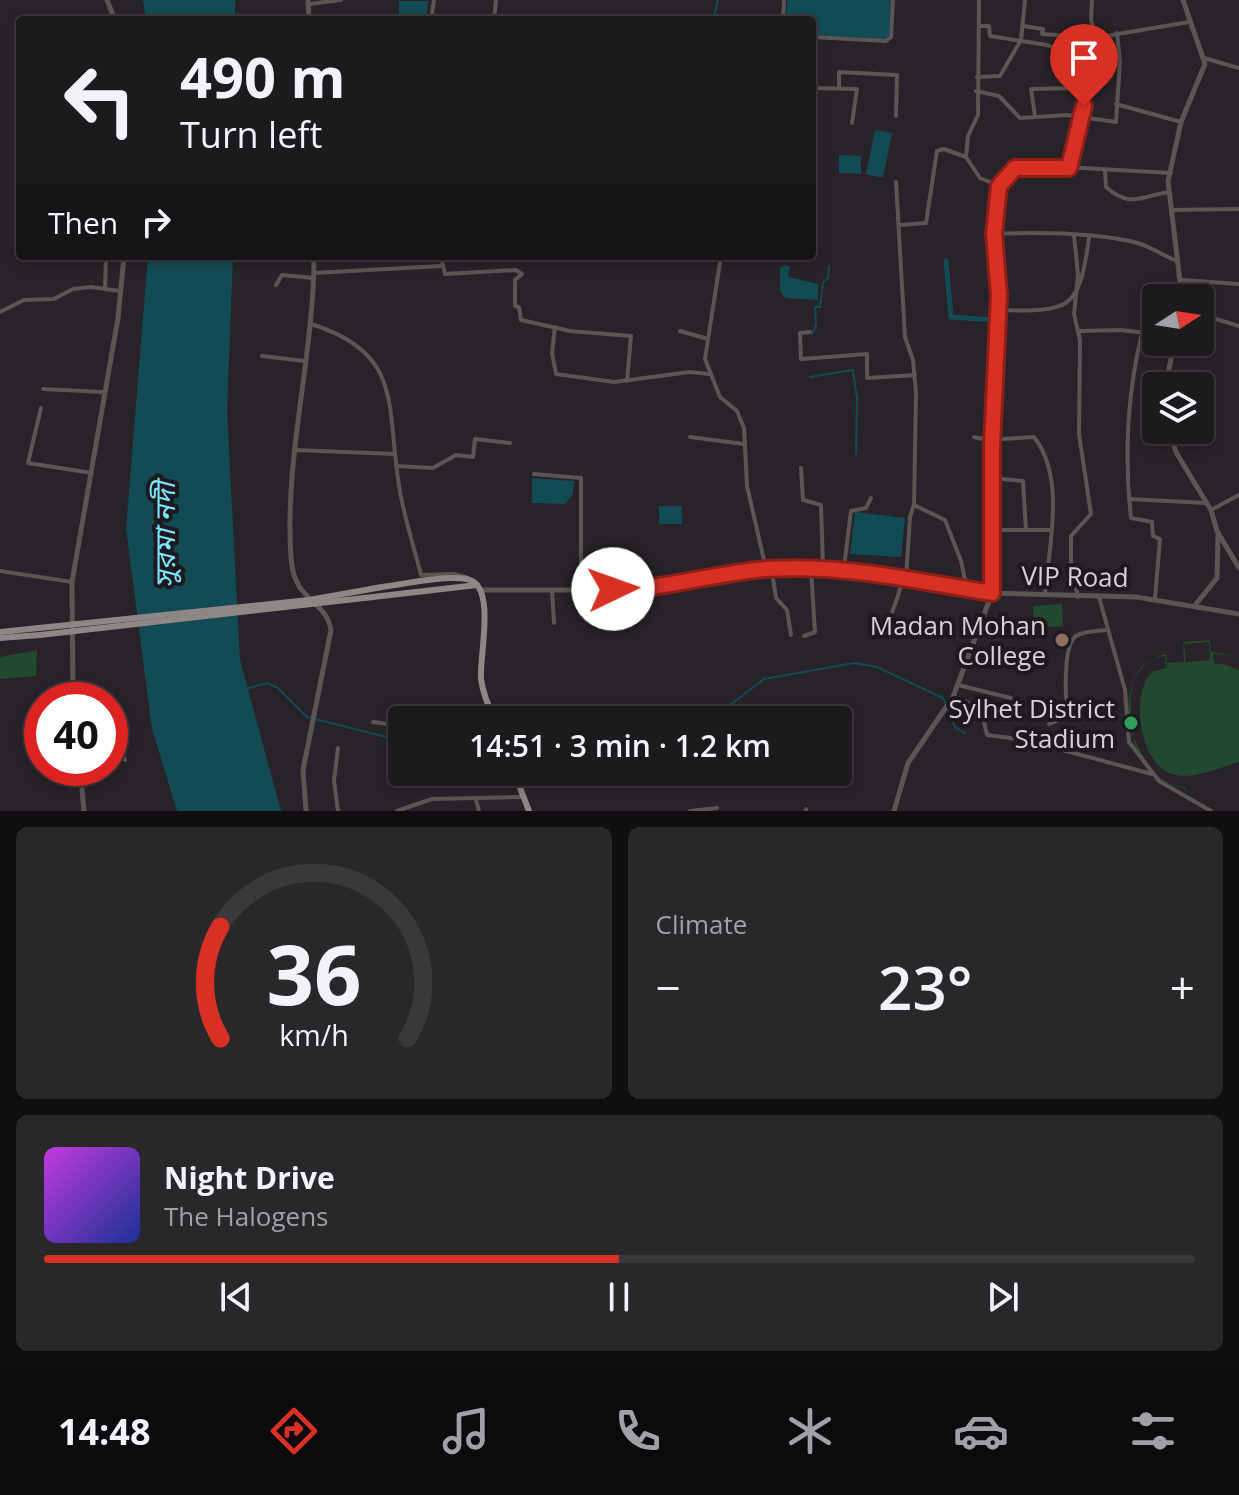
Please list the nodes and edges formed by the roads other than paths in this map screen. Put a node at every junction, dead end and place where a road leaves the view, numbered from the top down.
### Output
1 (341, 0) edge
2 (893, 0) edge
3 (979, 0) edge
4 (1025, 0) edge
5 (1092, 0) edge
6 (1183, 1) edge
7 (308, 2) edge
8 (1189, 22) junction
9 (979, 26) junction
10 (1023, 26) junction
11 (1117, 33) junction
12 (816, 37) edge
13 (1021, 40) junction
14 (1097, 40) junction
15 (1204, 58) junction
16 (1083, 59) junction
17 (1239, 68) edge
18 (977, 77) junction
19 (816, 88) edge
20 (839, 88) junction
21 (1082, 88) junction
22 (976, 91) junction
23 (1116, 104) junction
24 (896, 116) dead end
25 (1035, 117) junction
26 (1083, 118) junction
27 (1181, 122) junction
28 (852, 123) dead end
29 (966, 157) junction
30 (1069, 168) junction
31 (1105, 171) junction
32 (1171, 173) junction
33 (896, 182) dead end
34 (999, 186) junction
35 (1169, 192) junction
36 (1239, 209) edge
37 (1171, 210) junction
38 (900, 225) junction
39 (994, 234) junction
40 (1074, 235) junction
41 (1089, 237) junction
42 (106, 260) edge
43 (124, 260) edge
44 (314, 260) edge
45 (441, 260) edge
46 (720, 260) edge
47 (1179, 262) junction
48 (441, 266) junction
49 (314, 275) junction
50 (1183, 280) junction
51 (1183, 284) edge
52 (1239, 284) edge
53 (276, 285) dead end
54 (105, 288) junction
55 (120, 291) junction
56 (1074, 296) junction
57 (998, 310) junction
58 (0, 312) edge
59 (1214, 318) edge
60 (309, 324) junction
61 (1239, 326) edge
62 (555, 327) junction
63 (680, 331) dead end
64 (810, 332) dead end
65 (1078, 332) junction
66 (1142, 333) joint
67 (709, 339) junction
68 (262, 356) dead end
69 (304, 361) junction
70 (709, 374) junction
71 (915, 375) junction
72 (627, 381) junction
73 (43, 389) dead end
74 (103, 392) junction
75 (41, 408) dead end
76 (690, 437) dead end
77 (974, 437) dead end
78 (992, 439) junction
79 (510, 443) dead end
80 (744, 444) junction
81 (1173, 444) edge
82 (295, 450) junction
83 (395, 454) junction
84 (396, 466) junction
85 (801, 468) dead end
86 (92, 473) junction
87 (534, 474) dead end
88 (993, 478) junction
89 (1239, 495) edge
90 (871, 498) dead end
91 (1129, 499) junction
92 (1207, 503) junction
93 (914, 505) junction
94 (1211, 510) junction
95 (994, 530) junction
96 (1026, 530) junction
97 (1051, 530) junction
98 (1217, 531) junction
99 (1237, 559) edge
100 (823, 567) junction
101 (844, 568) junction
102 (1239, 568) edge
103 (769, 569) junction
104 (811, 569) junction
105 (0, 571) edge
106 (904, 578) junction
107 (470, 579) junction
108 (72, 582) junction
109 (479, 588) junction
110 (581, 589) junction
111 (594, 589) junction
112 (967, 589) junction
113 (552, 590) junction
114 (372, 593) junction
115 (992, 593) junction
116 (1045, 596) junction
117 (1078, 597) junction
118 (1099, 597) junction
119 (1155, 598) junction
120 (1196, 604) junction
121 (1239, 614) edge
122 (597, 616) dead end
123 (554, 623) dead end
124 (888, 626) dead end
125 (1107, 630) junction
126 (0, 632) edge
127 (40, 632) junction
128 (791, 635) dead end
129 (804, 636) dead end
130 (0, 638) edge
131 (72, 682) edge
132 (956, 684) junction
133 (953, 696) junction
134 (1011, 698) dead end
135 (488, 706) edge
136 (373, 722) dead end
137 (388, 724) edge
138 (1049, 724) dead end
139 (338, 748) dead end
140 (1152, 774) junction
141 (82, 786) edge
142 (520, 786) edge
143 (524, 797) junction
144 (476, 800) junction
145 (717, 808) dead end
146 (84, 811) edge
147 (306, 811) edge
148 (338, 811) edge
149 (397, 811) edge
150 (479, 811) edge
151 (529, 811) edge
152 (690, 811) edge
153 (895, 811) edge
154 (1211, 811) edge

1 - 7 street
2 - 12 street
3 - 9 street
4 - 10 street
5 - 14 street
6 - 8 street
8 - 11 street
8 - 15 street
9 - 13 street
9 - 18 street
10 - 13 street
10 - 14 street
11 - 14 street
11 - 23 street
13 - 16 street
13 - 18 street
14 - 16 street
15 - 17 street
15 - 27 street
16 - 21 street
18 - 22 street
19 - 20 street
20 - 24 street
20 - 28 street
21 - 25 street
21 - 26 street
22 - 25 street
22 - 29 street
23 - 26 street
23 - 27 street
25 - 26 street
26 - 30 street
27 - 32 street
29 - 34 street
29 - 38 street
30 - 31 street
30 - 34 street
31 - 32 street
31 - 35 street
32 - 35 street
33 - 38 street
34 - 39 street
35 - 37 street
36 - 37 street
37 - 47 street
38 - 71 street
39 - 40 street
39 - 57 street
40 - 41 street
40 - 56 street
41 - 47 street
41 - 56 street
42 - 54 street
43 - 55 street
44 - 49 street
45 - 48 street
46 - 67 street
47 - 50 street
48 - 49 street
48 - 62 street
49 - 53 street
49 - 60 street
50 - 51 street
50 - 52 street
54 - 55 street
54 - 58 street
55 - 74 street
56 - 57 street
56 - 65 street
57 - 78 street
59 - 61 street
60 - 69 street
60 - 83 street
62 - 72 street
62 - 72 street
63 - 67 street
64 - 71 street
65 - 66 street
65 - 117 street
66 - 91 street
67 - 70 street
68 - 69 street
69 - 82 street
70 - 72 street
70 - 80 street
71 - 93 street
73 - 74 street
74 - 86 street
75 - 86 street
76 - 80 street
77 - 78 street
78 - 88 street
78 - 97 street
79 - 84 street
80 - 103 street
81 - 92 street
82 - 83 street
82 - 147 street
83 - 84 street
84 - 107 street
85 - 100 street
86 - 108 street
87 - 110 street
88 - 95 street
88 - 96 street
89 - 94 street
90 - 101 street
91 - 92 street
91 - 119 street
92 - 94 street
93 - 106 street
93 - 112 street
94 - 98 street
95 - 96 street
95 - 115 street
96 - 97 street
97 - 116 street
98 - 99 street
98 - 120 street
99 - 102 street
100 - 101 street, VIP Road
100 - 104 street, VIP Road
101 - 106 street, VIP Road
103 - 104 street, VIP Road
103 - 111 street, VIP Road
103 - 128 street
104 - 129 street
105 - 108 street
106 - 112 street, VIP Road
106 - 124 street
107 - 109 main road
107 - 114 main road
108 - 131 street
109 - 113 street, VIP Road
109 - 114 main road
109 - 135 main road
110 - 111 street, VIP Road
110 - 113 street, VIP Road
111 - 122 street
112 - 115 street, VIP Road
113 - 123 street
114 - 127 main road, bridge
115 - 116 street, VIP Road
115 - 132 street
116 - 117 street, VIP Road
117 - 118 street, VIP Road
118 - 119 street, VIP Road
118 - 125 street
119 - 120 street, VIP Road
120 - 121 street, VIP Road
125 - 138 street
125 - 140 street
126 - 127 main road
127 - 130 main road
132 - 133 street
132 - 134 street
133 - 140 street
133 - 153 street
136 - 137 street
139 - 148 street
140 - 154 street
141 - 146 street
142 - 143 main road
143 - 144 street
143 - 151 main road
144 - 149 street
144 - 150 street
145 - 152 street

